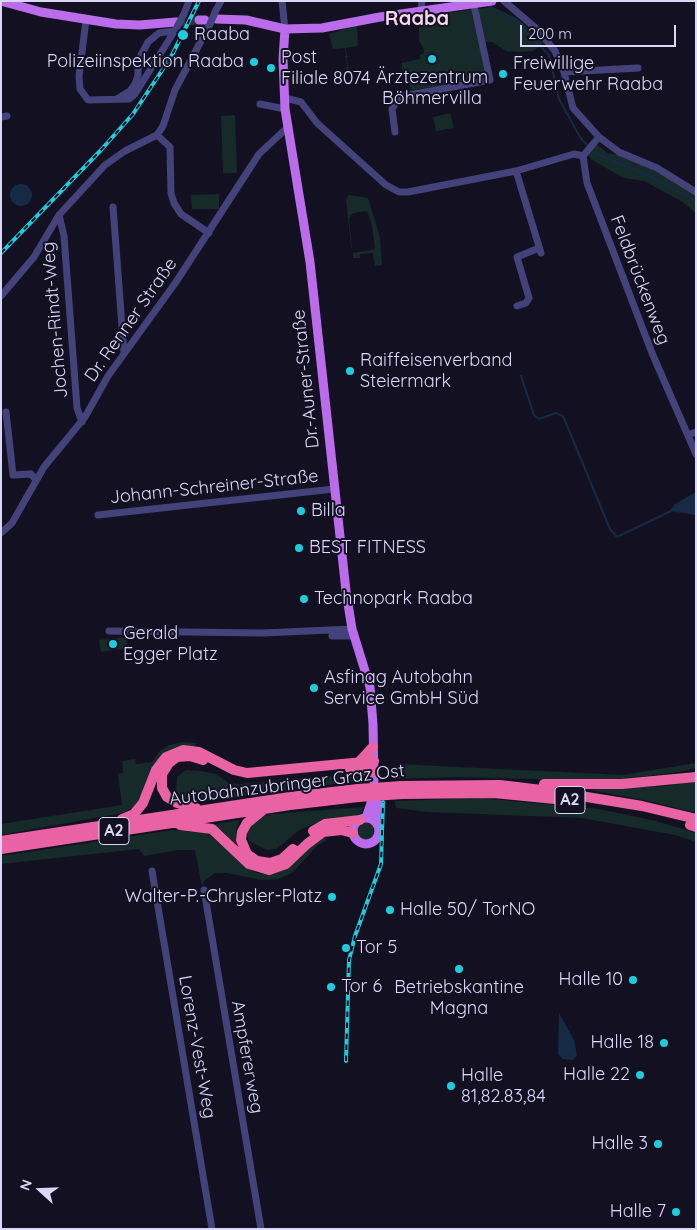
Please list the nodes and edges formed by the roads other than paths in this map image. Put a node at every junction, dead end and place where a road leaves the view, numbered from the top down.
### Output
1 (1, 1) edge
2 (189, 1) edge
3 (221, 1) edge
4 (282, 1) edge
5 (422, 1) edge
6 (504, 1) edge
7 (492, 2) edge
8 (476, 5) junction
9 (421, 11) junction
10 (209, 19) junction
11 (86, 20) junction
12 (176, 27) junction
13 (285, 29) junction
14 (638, 68) dead end
15 (564, 72) junction
16 (138, 75) junction
17 (146, 79) junction
18 (285, 98) junction
19 (114, 100) junction
20 (260, 104) dead end
21 (285, 109) junction
22 (289, 126) junction
23 (395, 132) dead end
24 (157, 135) junction
25 (597, 139) junction
26 (584, 154) junction
27 (516, 171) junction
28 (696, 192) edge
29 (113, 207) dead end
30 (59, 215) junction
31 (209, 233) junction
32 (1, 296) edge
33 (517, 306) dead end
34 (124, 353) junction
35 (6, 412) dead end
36 (82, 422) junction
37 (696, 432) edge
38 (688, 435) junction
39 (696, 454) edge
40 (36, 480) junction
41 (334, 489) junction
42 (98, 515) dead end
43 (1, 533) edge
44 (109, 631) dead end
45 (353, 632) junction
46 (332, 636) dead end
47 (374, 747) junction
48 (359, 762) junction
49 (374, 771) junction
50 (696, 772) edge
51 (696, 777) edge
52 (666, 780) junction
53 (500, 785) junction
54 (402, 790) junction
55 (358, 793) junction
56 (266, 808) junction
57 (204, 810) junction
58 (363, 819) junction
59 (376, 822) junction
60 (115, 823) junction
61 (162, 824) junction
62 (694, 824) edge
63 (353, 834) junction
64 (1, 841) edge
65 (1, 849) edge
66 (152, 871) dead end
67 (204, 890) dead end
68 (212, 1229) edge
69 (261, 1229) edge

1 - 11 main road
2 - 12 street, bridge
3 - 10 street
4 - 13 street
5 - 9 street
6 - 15 street
7 - 8 main road
8 - 9 main road
8 - 23 street
9 - 13 main road
10 - 13 main road
10 - 24 street
11 - 12 main road
11 - 19 street
12 - 16 street
12 - 17 street
13 - 18 main road, Dr.-Auner-Straße
14 - 15 street
15 - 25 street
16 - 17 street
16 - 19 street
17 - 19 street
18 - 21 main road, Dr.-Auner-Straße
18 - 27 street
20 - 21 street
21 - 22 main road, Dr.-Auner-Straße
22 - 31 street, Dr. Renner Straße
22 - 41 main road, Dr.-Auner-Straße
24 - 30 street
24 - 31 street
25 - 26 street
25 - 28 street
26 - 27 street
26 - 38 street, Feldbrückenweg
27 - 33 street
29 - 34 street
30 - 32 street
30 - 36 street, Jochen-Rindt-Weg
31 - 34 street, Dr. Renner Straße
34 - 36 street, Dr. Renner Straße
35 - 40 street
36 - 40 street, Dr. Renner Straße
37 - 38 street
38 - 39 street, Feldbrückenweg
40 - 43 street, Dr. Renner Straße
41 - 42 street, Johann-Schreiner-Straße
41 - 45 main road, Dr.-Auner-Straße
44 - 45 street
45 - 46 street
45 - 47 main road, Dr.-Auner-Straße
47 - 48 highway
47 - 49 main road, Dr.-Auner-Straße
48 - 49 highway
48 - 60 highway
49 - 57 highway
50 - 52 highway
51 - 52 highway
52 - 53 highway
53 - 54 highway, Autobahnzubringer Graz Ost / A2
53 - 62 highway, Autobahnzubringer Graz Ost / A2
54 - 55 highway, Autobahnzubringer Graz Ost / A2, bridge
54 - 62 highway, Autobahnzubringer Graz Ost / A2
55 - 56 highway, Autobahnzubringer Graz Ost / A2
55 - 57 highway, Autobahnzubringer Graz Ost / A2
56 - 58 highway
56 - 61 highway, Autobahnzubringer Graz Ost / A2
57 - 60 highway, Autobahnzubringer Graz Ost / A2
58 - 59 main road
58 - 59 main road
58 - 63 main road
59 - 63 main road
60 - 64 highway, Autobahnzubringer Graz Ost / A2
61 - 63 highway
61 - 65 highway, Autobahnzubringer Graz Ost / A2
66 - 68 street, Lorenz-Vest-Weg
67 - 69 street, Ampfererweg

